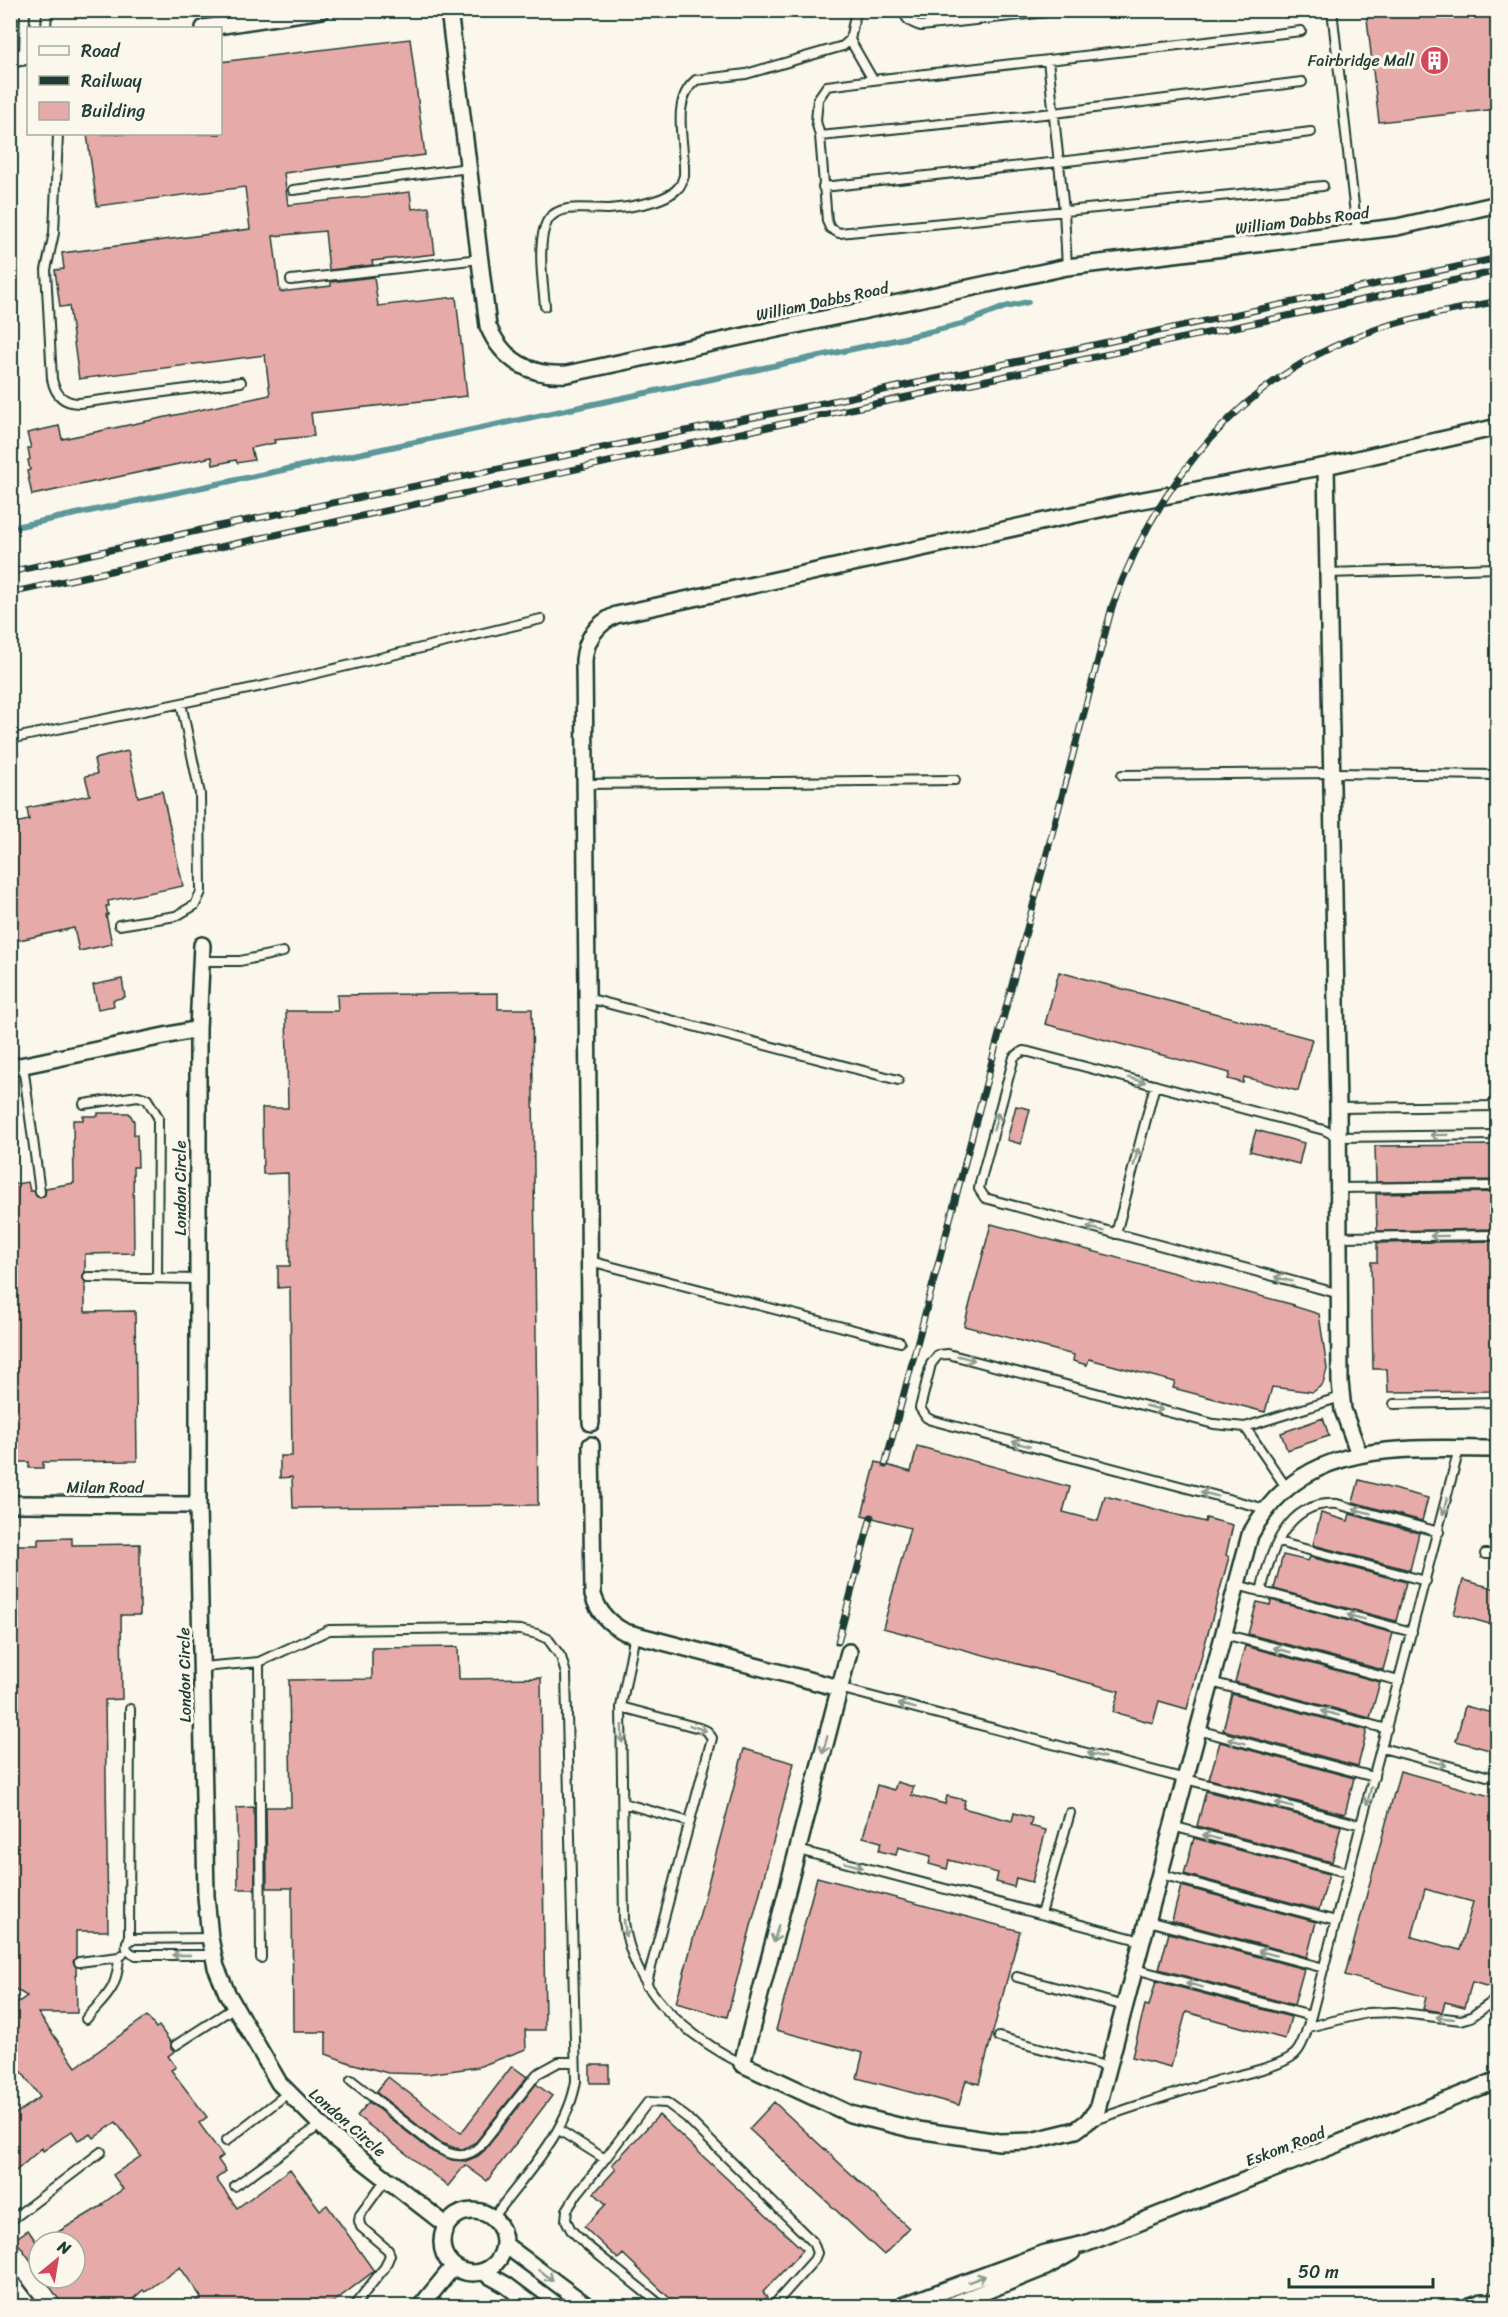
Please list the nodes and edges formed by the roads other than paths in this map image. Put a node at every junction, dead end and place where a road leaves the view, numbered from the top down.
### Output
1 (25, 10) edge
2 (47, 10) edge
3 (322, 10) edge
4 (449, 10) edge
5 (856, 10) edge
6 (903, 10) edge
7 (1332, 10) edge
8 (1060, 11) edge
9 (46, 27) edge
10 (211, 27) edge
11 (1301, 31) dead end
12 (850, 40) junction
13 (21, 57) edge
14 (1048, 60) junction
15 (873, 80) junction
16 (1302, 82) dead end
17 (1054, 113) junction
18 (1311, 132) dead end
19 (58, 135) edge
20 (820, 135) junction
21 (1059, 162) junction
22 (469, 168) junction
23 (1323, 186) dead end
24 (823, 187) junction
25 (293, 190) dead end
26 (1497, 204) edge
27 (1064, 211) junction
28 (1357, 232) junction
29 (480, 259) junction
30 (1066, 267) junction
31 (291, 280) dead end
32 (545, 306) dead end
33 (241, 382) dead end
34 (1497, 427) edge
35 (1326, 466) junction
36 (1497, 568) edge
37 (1328, 573) junction
38 (541, 619) dead end
39 (182, 703) junction
40 (10, 739) edge
41 (1332, 772) junction
42 (1122, 775) dead end
43 (1497, 775) edge
44 (955, 780) dead end
45 (585, 784) junction
46 (119, 926) dead end
47 (202, 945) dead end
48 (283, 952) dead end
49 (201, 961) junction
50 (587, 998) junction
51 (198, 1029) junction
52 (17, 1067) edge
53 (898, 1080) dead end
54 (1155, 1085) junction
55 (84, 1104) dead end
56 (1497, 1106) edge
57 (1338, 1108) junction
58 (1497, 1135) edge
59 (1338, 1137) junction
60 (1497, 1186) edge
61 (1339, 1188) junction
62 (40, 1192) dead end
63 (1116, 1234) junction
64 (1497, 1235) edge
65 (1339, 1237) junction
66 (590, 1261) junction
67 (88, 1277) dead end
68 (157, 1278) junction
69 (198, 1279) junction
70 (1340, 1294) junction
71 (900, 1342) dead end
72 (1341, 1398) junction
73 (1497, 1402) edge
74 (1394, 1404) dead end
75 (591, 1423) dead end
76 (1245, 1427) junction
77 (591, 1445) dead end
78 (1459, 1449) junction
79 (1497, 1449) edge
80 (1359, 1454) junction
81 (1286, 1487) junction
82 (10, 1504) edge
83 (198, 1505) junction
84 (1266, 1509) junction
85 (1439, 1532) junction
86 (1278, 1542) junction
87 (1485, 1554) dead end
88 (1497, 1554) edge
89 (1426, 1581) junction
90 (1237, 1585) junction
91 (1261, 1592) junction
92 (1412, 1632) junction
93 (635, 1634) junction
94 (1224, 1634) junction
95 (849, 1652) dead end
96 (259, 1662) junction
97 (202, 1667) junction
98 (1399, 1681) junction
99 (1211, 1682) junction
100 (839, 1688) junction
101 (621, 1707) junction
102 (130, 1709) dead end
103 (1387, 1729) junction
104 (1198, 1730) junction
105 (1382, 1748) junction
106 (1374, 1777) junction
107 (1185, 1779) junction
108 (1497, 1779) edge
109 (623, 1803) junction
110 (1070, 1813) dead end
111 (690, 1822) junction
112 (1361, 1825) junction
113 (1173, 1826) junction
114 (798, 1850) junction
115 (1349, 1873) junction
116 (1160, 1874) junction
117 (1041, 1914) junction
118 (1148, 1921) junction
119 (1336, 1921) junction
120 (210, 1938) junction
121 (129, 1940) junction
122 (1142, 1941) junction
123 (128, 1951) junction
124 (214, 1955) junction
125 (118, 1957) junction
126 (261, 1958) dead end
127 (79, 1962) dead end
128 (1324, 1968) junction
129 (1135, 1969) junction
130 (1017, 1977) dead end
131 (646, 1986) junction
132 (1497, 1998) edge
133 (1125, 2006) junction
134 (235, 2007) junction
135 (1311, 2016) junction
136 (86, 2019) dead end
137 (1308, 2027) junction
138 (999, 2037) dead end
139 (176, 2045) dead end
140 (576, 2062) junction
141 (742, 2064) junction
142 (1109, 2067) junction
143 (351, 2080) dead end
144 (1497, 2080) edge
145 (288, 2092) junction
146 (1087, 2122) junction
147 (320, 2125) junction
148 (559, 2130) junction
149 (225, 2140) dead end
150 (101, 2152) dead end
151 (605, 2159) junction
152 (386, 2179) junction
153 (235, 2186) dead end
154 (493, 2218) junction
155 (10, 2221) edge
156 (446, 2225) junction
157 (504, 2244) junction
158 (1085, 2244) junction
159 (453, 2267) junction
160 (483, 2272) junction
161 (10, 2281) edge
162 (1497, 2302) edge
163 (29, 2307) edge
164 (354, 2307) edge
165 (421, 2307) edge
166 (534, 2307) edge
167 (587, 2307) edge
168 (662, 2307) edge
169 (773, 2307) edge
170 (902, 2307) edge
171 (949, 2307) edge
172 (1470, 2307) edge

1 - 13 lane
2 - 9 lane
3 - 10 street
4 - 22 street, William Dabbs Road
5 - 12 lane
6 - 8 lane
7 - 28 lane
11 - 14 lane
12 - 15 lane
12 - 32 lane
14 - 15 lane
14 - 17 lane
15 - 20 lane
16 - 17 lane
17 - 20 lane
17 - 21 lane
18 - 21 lane
19 - 33 lane
20 - 24 lane
21 - 24 lane
21 - 27 lane
22 - 25 lane
22 - 29 street, William Dabbs Road
23 - 27 lane
24 - 27 lane
26 - 28 street, William Dabbs Road
27 - 30 lane
28 - 30 street, William Dabbs Road
29 - 30 street, William Dabbs Road
29 - 31 lane
34 - 35 street
35 - 37 street
35 - 45 street
36 - 37 lane
37 - 41 street
38 - 39 lane
39 - 40 lane
39 - 46 lane
41 - 42 lane
41 - 43 lane
41 - 57 street
44 - 45 lane
45 - 50 street
47 - 49 street, London Circle
48 - 49 lane
49 - 51 street, London Circle
50 - 53 lane
50 - 66 street
51 - 52 street
51 - 69 street, London Circle
52 - 62 lane
54 - 59 lane
63 -> 54 lane
63 -> 54 lane
55 - 68 lane
56 - 57 lane
57 - 59 street
58 -> 59 lane
59 - 61 street
60 - 61 lane
61 - 65 street
70 -> 63 lane
64 -> 65 lane
65 - 70 street
66 - 71 lane
66 - 75 street
67 - 68 lane
68 - 69 lane
69 - 83 street, London Circle
70 - 72 street
72 - 76 lane
72 - 80 street
73 - 74 lane
76 - 81 lane
84 -> 76 lane
77 - 93 street
78 - 79 street
78 - 80 street
78 -> 85 lane
80 - 81 street
81 - 84 street
82 - 83 street, Milan Road
83 - 97 street, London Circle
84 - 90 street
85 -> 86 lane
85 - 89 lane
86 - 89 lane
86 - 91 lane
87 - 88 lane
89 - 92 lane
90 - 91 lane
90 - 94 street
92 -> 91 lane
92 - 98 lane
93 - 100 street
93 - 101 lane
98 -> 94 lane
94 - 99 street
95 - 100 street
96 - 97 lane
96 - 126 lane
96 - 140 lane
97 - 120 street, London Circle
98 - 103 lane
103 -> 99 lane
99 - 104 street
107 -> 100 lane
100 -> 114 street
101 -> 109 lane
101 -> 111 lane
102 - 121 lane
103 - 105 lane
106 -> 104 lane
104 - 107 street
105 - 106 lane
105 -> 108 lane
106 -> 112 lane
112 -> 107 lane
107 - 113 street
109 - 111 lane
109 -> 131 lane
110 - 117 lane
111 - 131 lane
112 - 115 lane
115 -> 113 lane
113 - 116 street
114 -> 117 lane
114 -> 141 street
115 - 119 lane
116 - 118 street
116 - 119 lane
117 - 122 lane
118 - 122 street
128 -> 118 lane
119 - 128 lane
120 - 121 lane
120 - 124 street, London Circle
121 - 123 lane
122 - 129 street
124 -> 123 lane
123 - 125 lane
124 - 134 street, London Circle
125 - 127 lane
125 - 136 lane
128 - 135 lane
129 - 133 street
135 -> 129 lane
130 - 133 lane
131 - 141 lane
132 -> 137 lane
133 - 142 street
134 - 139 lane
134 - 145 street, London Circle
135 - 137 lane
137 - 146 lane
138 - 142 lane
140 - 143 lane
140 - 148 lane
141 - 146 street
142 - 146 street
144 - 158 street, Eskom Road
145 - 147 street, London Circle
145 - 149 lane
147 - 152 street, London Circle
147 - 153 lane
148 - 151 lane
148 - 154 lane
150 - 155 lane
151 - 168 lane
151 - 169 lane
152 - 156 street, London Circle
152 - 164 lane
154 - 156 street
154 - 157 street
156 - 159 street
157 - 160 street
157 -> 167 street
170 -> 158 street, Eskom Road
158 - 171 street, Eskom Road
159 - 160 street
159 - 165 street
160 - 166 street
161 - 163 street
162 - 172 street

